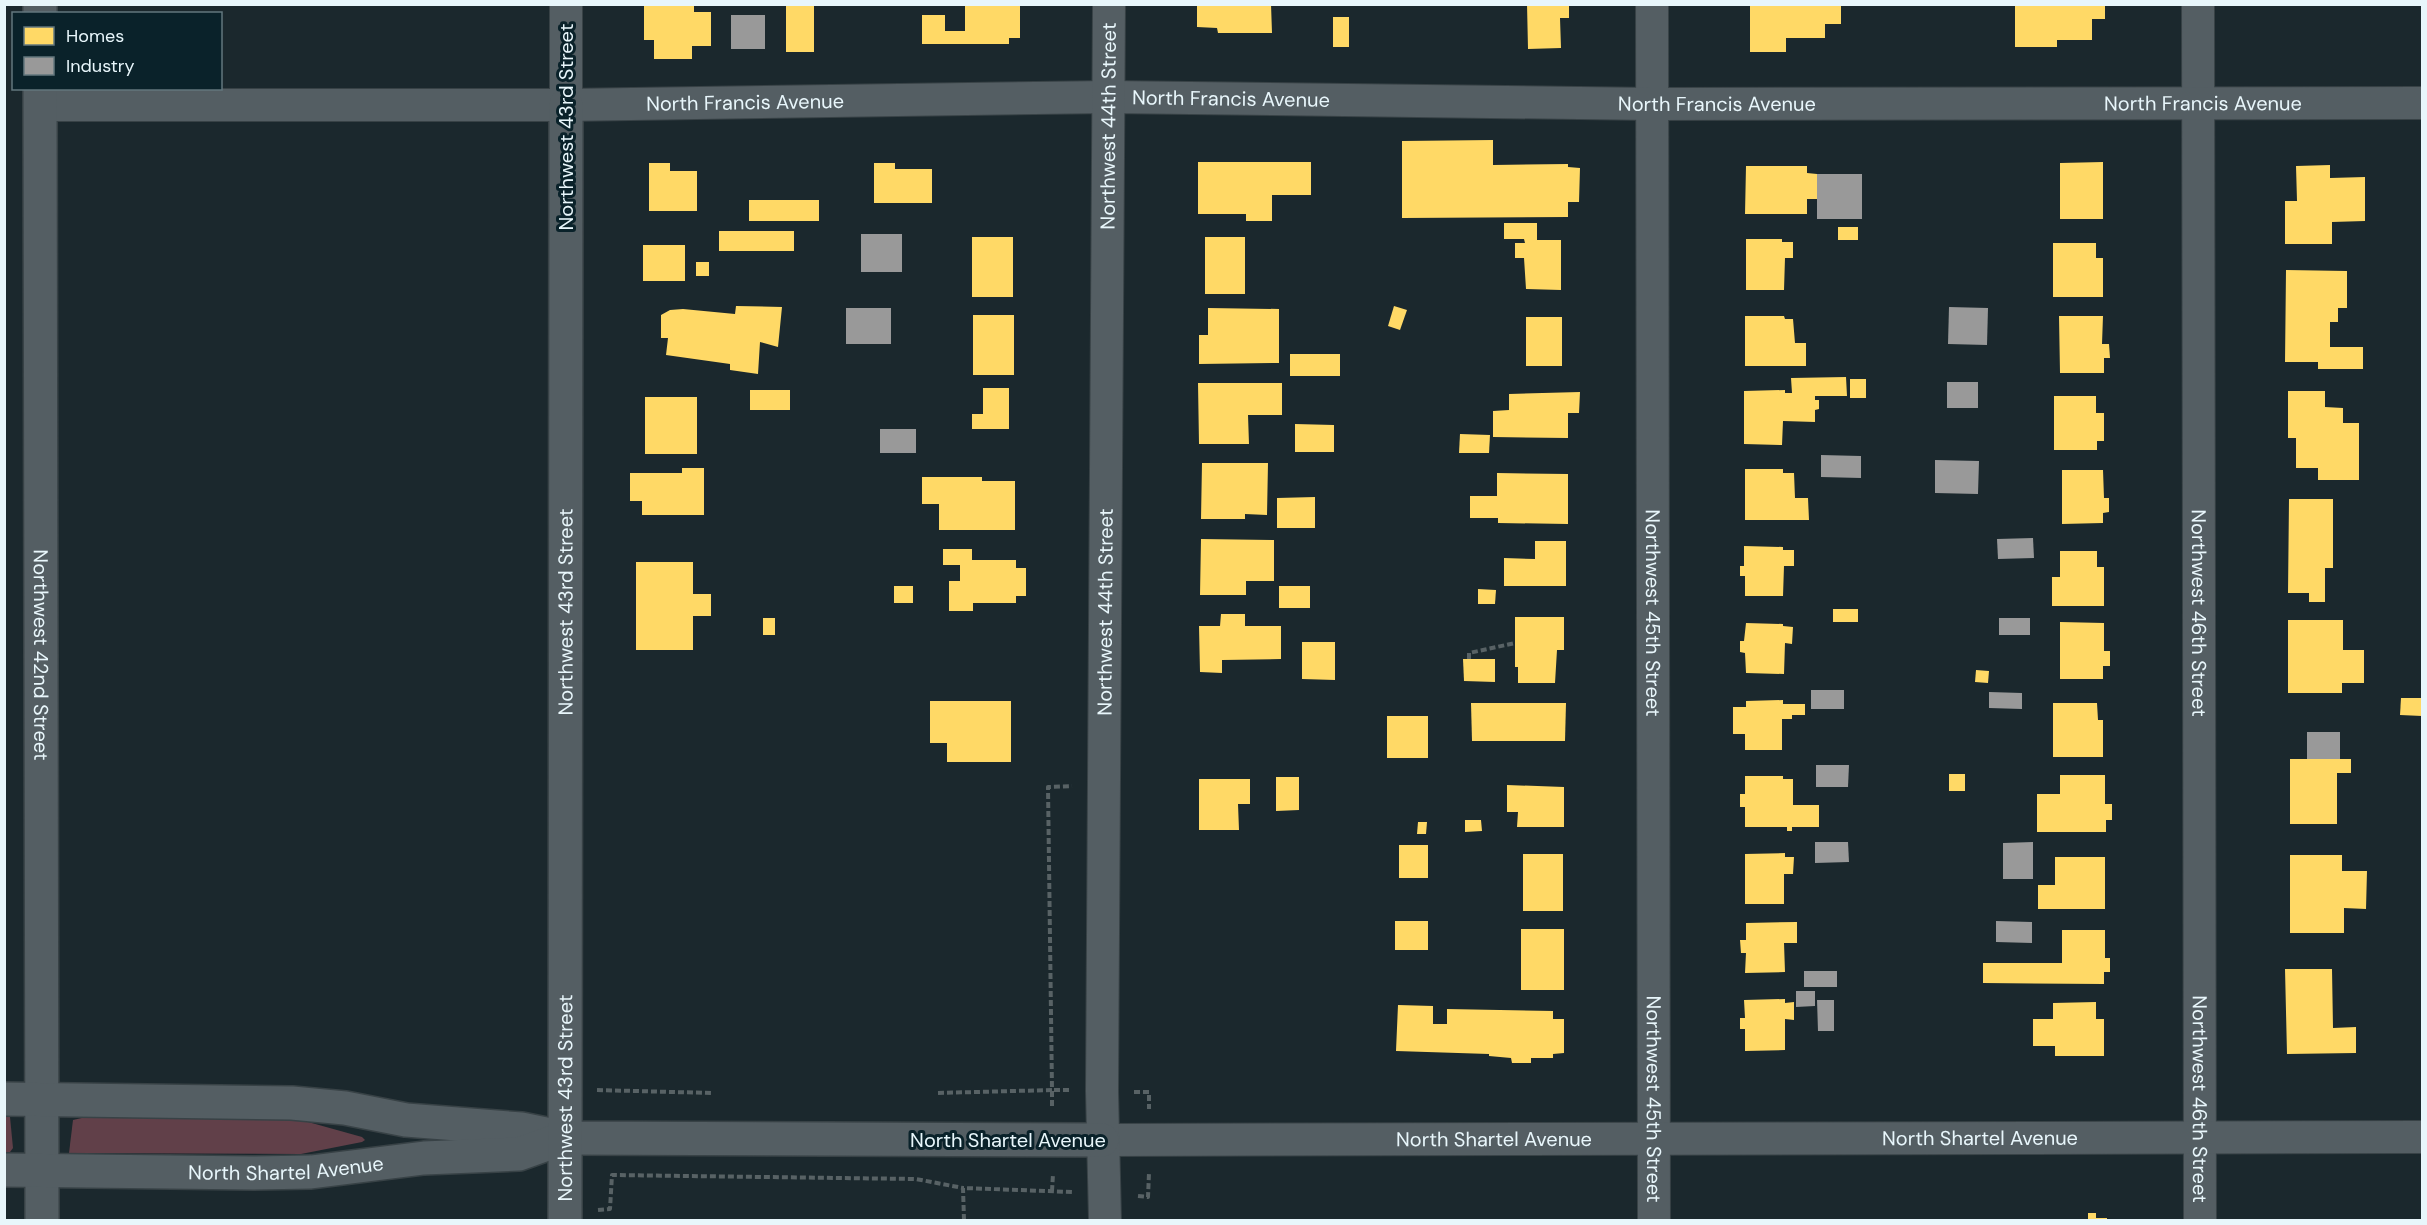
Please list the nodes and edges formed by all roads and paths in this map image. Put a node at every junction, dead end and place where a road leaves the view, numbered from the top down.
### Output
1 (566, 4) edge
2 (1109, 4) edge
3 (1652, 4) edge
4 (2198, 4) edge
5 (40, 97) edge
6 (1109, 98) junction
7 (2422, 103) edge
8 (1652, 104) junction
9 (2199, 104) junction
10 (566, 105) junction
11 (1515, 643) dead end
12 (1469, 659) dead end
13 (1105, 785) junction
14 (593, 1090) dead end
15 (711, 1093) dead end
16 (938, 1093) dead end
17 (4, 1099) edge
18 (42, 1100) junction
19 (2200, 1136) junction
20 (2422, 1137) edge
21 (565, 1138) junction
22 (1655, 1139) junction
23 (1102, 1140) junction
24 (42, 1169) junction
25 (4, 1170) edge
26 (963, 1188) dead end
27 (963, 1200) dead end
28 (579, 1215) edge
29 (42, 1221) edge
30 (964, 1221) edge
31 (1105, 1221) edge
32 (1654, 1221) edge
33 (2200, 1221) edge

1 - 10 street, Northwest 43rd Street
2 - 6 street, Northwest 44th Street
3 - 8 street, Northwest 45th Street
4 - 9 street, Northwest 46th Street
5 - 10 street, North Francis Avenue
5 - 18 street, Northwest 42nd Street
6 - 8 street, North Francis Avenue
6 - 10 street, North Francis Avenue
6 - 13 street, Northwest 44th Street
7 - 9 street, North Francis Avenue
8 - 9 street, North Francis Avenue
8 - 22 street, Northwest 45th Street
9 - 19 street, Northwest 46th Street
10 - 21 street, Northwest 43rd Street
11 - 12 path
13 - 16 path
13 - 23 street, Northwest 44th Street
14 - 15 path
17 - 18 street, North Shartel Avenue
18 - 21 street, North Shartel Avenue
18 - 24 street, Northwest 42nd Street
19 - 20 street, North Shartel Avenue
19 - 22 street, North Shartel Avenue
19 - 33 street, Northwest 46th Street
21 - 23 street, North Shartel Avenue
21 - 24 street, North Shartel Avenue
21 - 28 street, Northwest 43rd Street
22 - 23 street, North Shartel Avenue
22 - 32 street, Northwest 45th Street
23 - 31 street, Northwest 44th Street
24 - 25 street, North Shartel Avenue
24 - 29 street, Northwest 42nd Street
26 - 28 path
27 - 30 path

